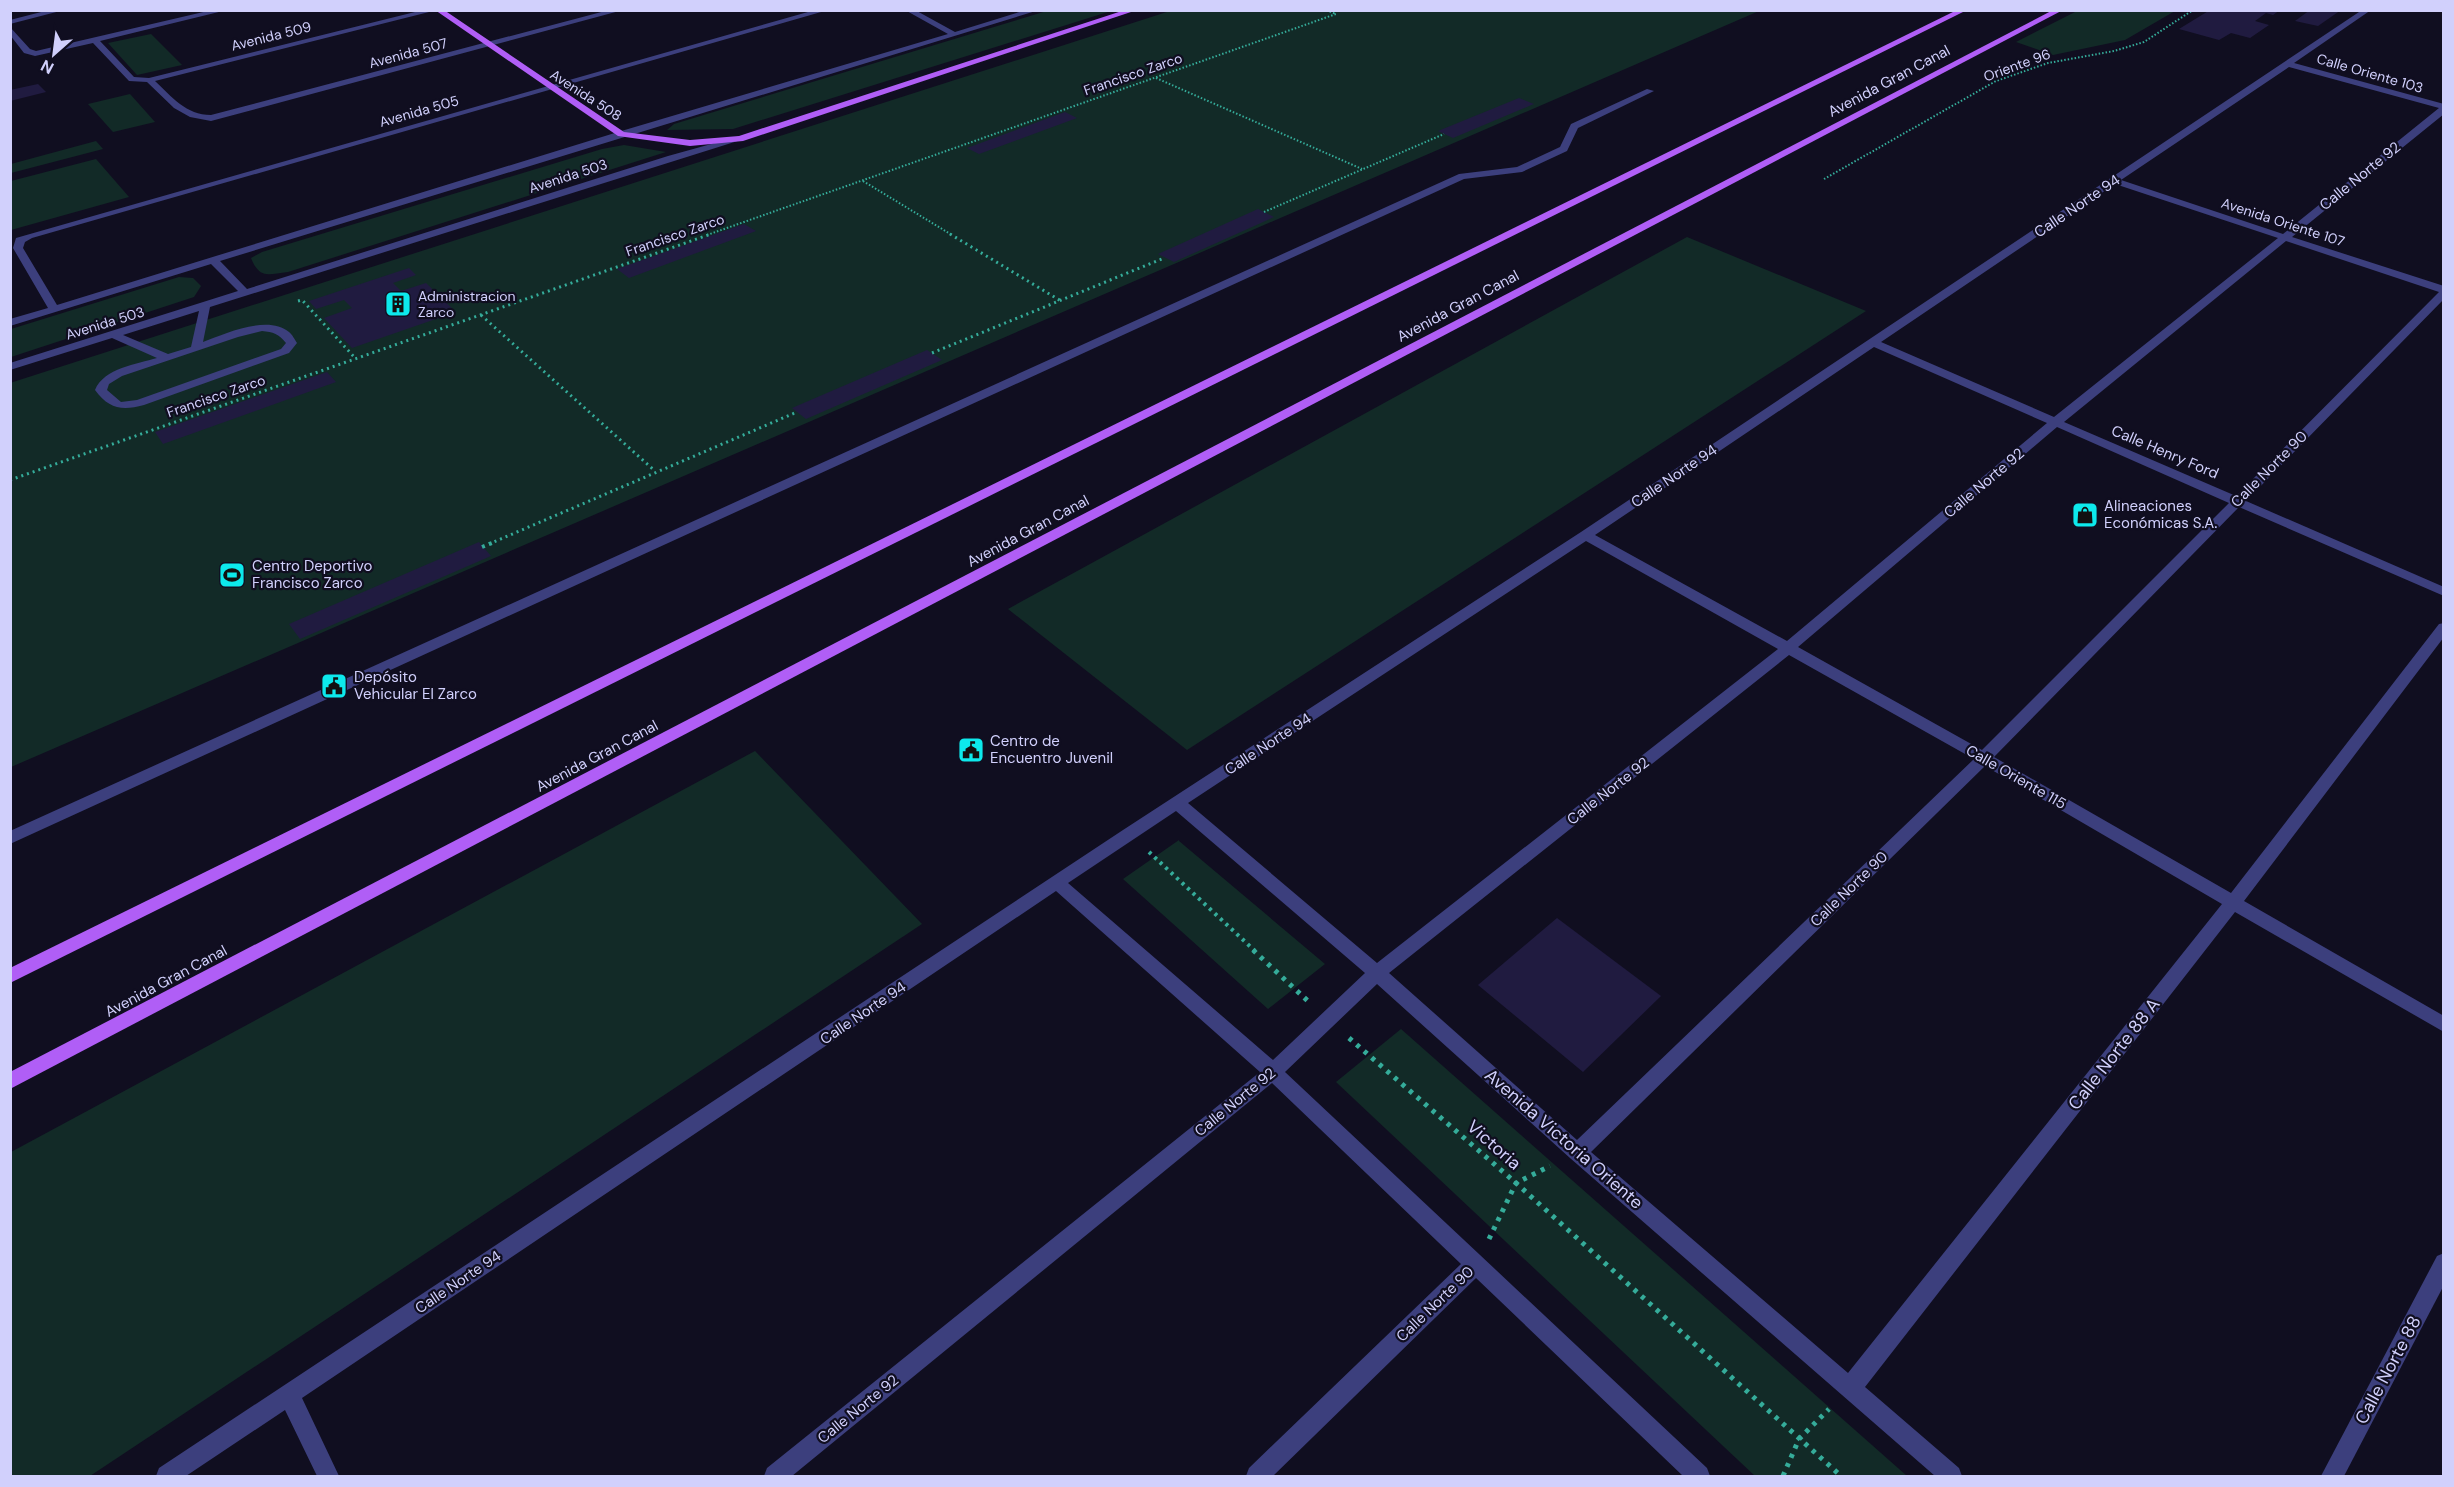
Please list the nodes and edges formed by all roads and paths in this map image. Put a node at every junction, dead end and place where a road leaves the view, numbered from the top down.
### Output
1 (61, 10) edge
2 (224, 10) edge
3 (436, 10) edge
4 (620, 10) edge
5 (825, 10) edge
6 (908, 10) edge
7 (1036, 10) edge
8 (1134, 10) edge
9 (1326, 10) edge
10 (1964, 10) edge
11 (2060, 10) edge
12 (2193, 10) edge
13 (2368, 10) edge
14 (10, 21) edge
15 (10, 29) edge
16 (956, 35) junction
17 (95, 40) junction
18 (487, 45) junction
19 (2289, 64) junction
20 (1155, 78) junction
21 (149, 80) junction
22 (550, 88) junction
23 (1650, 91) dead end
24 (2444, 108) edge
25 (621, 134) junction
26 (1444, 134) dead end
27 (740, 139) junction
28 (1362, 169) junction
29 (1824, 179) dead end
30 (862, 181) junction
31 (2114, 181) junction
32 (1264, 212) dead end
33 (2284, 237) junction
34 (1164, 258) dead end
35 (214, 261) junction
36 (2444, 291) edge
37 (246, 293) junction
38 (1061, 301) junction
39 (205, 306) junction
40 (55, 310) junction
41 (481, 315) junction
42 (10, 323) edge
43 (114, 335) junction
44 (1874, 343) junction
45 (196, 349) junction
46 (932, 353) dead end
47 (167, 358) junction
48 (10, 367) edge
49 (797, 412) dead end
50 (2056, 422) junction
51 (655, 471) junction
52 (10, 480) edge
53 (2237, 500) junction
54 (1586, 535) junction
55 (482, 547) dead end
56 (2444, 592) edge
57 (2444, 627) edge
58 (1788, 648) junction
59 (1984, 758) junction
60 (1177, 803) junction
61 (1129, 834) junction
62 (10, 838) edge
63 (1057, 884) junction
64 (2233, 903) junction
65 (1377, 973) junction
66 (10, 976) edge
67 (1328, 1020) junction
68 (2444, 1025) edge
69 (1273, 1072) junction
70 (10, 1081) edge
71 (1577, 1152) junction
72 (1516, 1183) junction
73 (2444, 1263) edge
74 (1476, 1264) junction
75 (1851, 1387) junction
76 (289, 1395) junction
77 (1799, 1439) junction
78 (167, 1476) edge
79 (328, 1476) edge
80 (775, 1476) edge
81 (1257, 1476) edge
82 (1699, 1476) edge
83 (1783, 1476) edge
84 (1841, 1476) edge
85 (1951, 1476) edge
86 (2332, 1476) edge

1 - 14 street
2 - 17 street
3 - 18 main road, Avenida 508
3 - 21 street, Avenida 509
4 - 18 street, Avenida 507
5 - 22 street, Avenida 505
6 - 16 street
7 - 16 street, Avenida 503
8 - 27 main road, Avenida 503
9 - 20 path, Francisco Zarco
10 - 66 main road, Avenida Gran Canal
11 - 70 main road, Avenida Gran Canal
12 - 29 path, Oriente 96
13 - 19 street, Calle Norte 94
15 - 17 street
16 - 25 street, Avenida 503
17 - 21 street
18 - 21 street, Avenida 507
18 - 22 main road, Avenida 508
19 - 24 street, Calle Oriente 103
19 - 31 street, Calle Norte 94
20 - 28 path
20 - 30 path, Francisco Zarco
22 - 25 main road, Avenida 508
22 - 40 street, Avenida 505
23 - 62 street
24 - 33 street, Calle Norte 92
25 - 27 main road, Avenida 508
25 - 35 street, Avenida 503
26 - 28 path
27 - 37 street, Avenida 503
28 - 32 path
30 - 38 path
30 - 41 path, Francisco Zarco
31 - 33 street, Avenida Oriente 107
31 - 44 street, Calle Norte 94
33 - 36 street, Avenida Oriente 107
33 - 50 street, Calle Norte 92
34 - 38 path
35 - 37 street
35 - 40 street, Avenida 503
36 - 53 street, Calle Norte 90
37 - 39 street, Avenida 503
38 - 46 path
39 - 43 street, Avenida 503
39 - 45 street
40 - 42 street, Avenida 503
41 - 51 path
41 - 52 path, Francisco Zarco
43 - 47 street
43 - 48 street, Avenida 503
44 - 50 street, Calle Henry Ford
44 - 54 street, Calle Norte 94
45 - 47 street
45 - 47 street
49 - 51 path
50 - 53 street, Calle Henry Ford
50 - 58 street, Calle Norte 92
51 - 55 path
53 - 56 street, Calle Henry Ford
53 - 59 street, Calle Norte 90
54 - 58 street, Calle Oriente 115
54 - 60 street, Calle Norte 94
57 - 64 street, Calle Norte 88 A
58 - 59 street, Calle Oriente 115
58 - 65 street, Calle Norte 92
59 - 64 street, Calle Oriente 115
59 - 71 street, Calle Norte 90
60 - 61 street, Calle Norte 94
60 - 65 street, Avenida Victoria Oriente
61 - 63 street, Calle Norte 94
61 - 67 path, Victoria
63 - 69 street
63 - 76 street, Calle Norte 94
64 - 68 street, Calle Oriente 115
64 - 75 street, Calle Norte 88 A
65 - 67 street, Calle Norte 92
65 - 71 street, Avenida Victoria Oriente
67 - 69 street, Calle Norte 92
67 - 72 path, Victoria
69 - 74 street
69 - 80 street, Calle Norte 92
71 - 72 path
71 - 75 street, Avenida Victoria Oriente
72 - 74 path, Calle Norte 90
72 - 77 path, Victoria
73 - 86 street, Calle Norte 88
74 - 81 street, Calle Norte 90
74 - 82 street
75 - 77 path
75 - 85 street, Avenida Victoria Oriente
76 - 78 street, Calle Norte 94
76 - 79 street
77 - 83 path
77 - 84 path, Victoria

